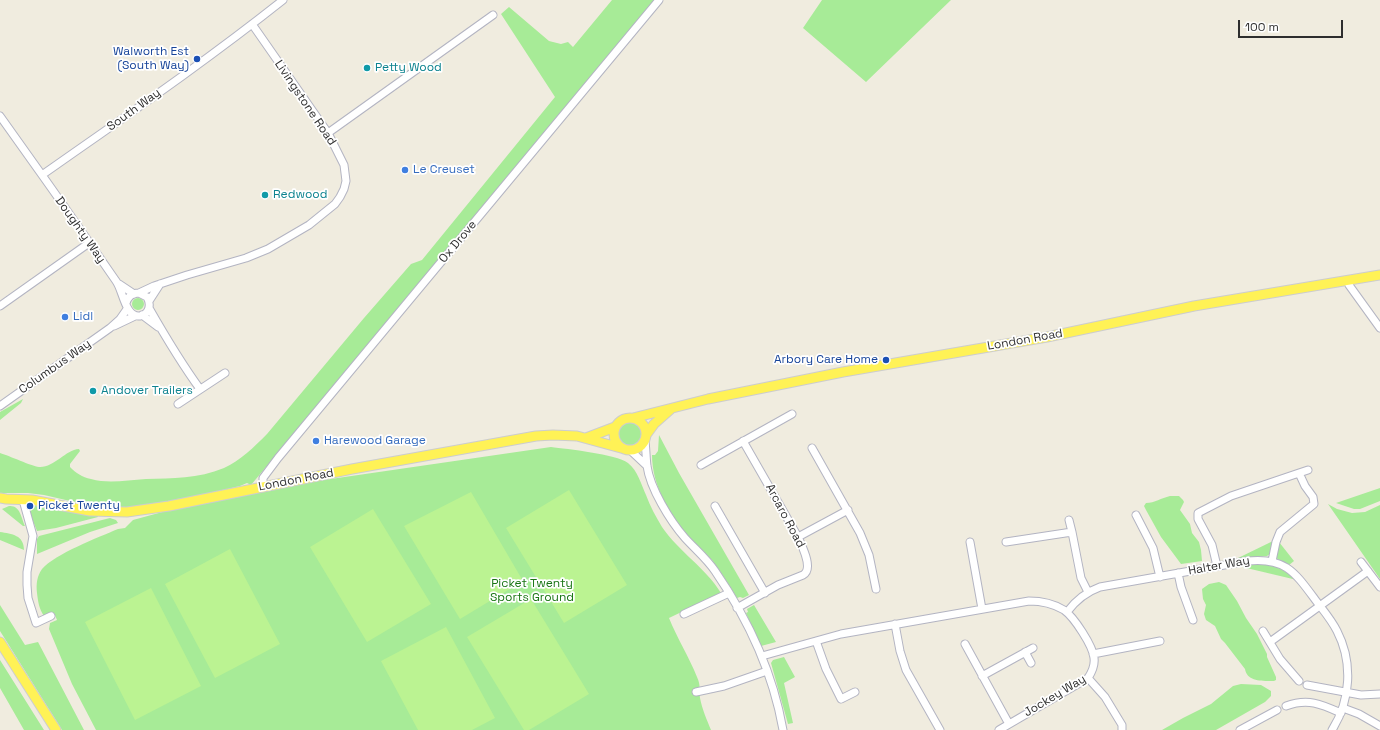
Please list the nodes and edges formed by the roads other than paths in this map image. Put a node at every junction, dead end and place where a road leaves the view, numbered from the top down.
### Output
1 (283, 0) edge
2 (659, 0) edge
3 (493, 15) dead end
4 (252, 24) junction
5 (0, 116) edge
6 (328, 133) junction
7 (42, 175) junction
8 (90, 243) junction
9 (1380, 275) edge
10 (1348, 280) junction
11 (119, 284) junction
12 (160, 284) junction
13 (136, 293) junction
14 (149, 305) junction
15 (0, 306) edge
16 (127, 306) junction
17 (139, 315) junction
18 (110, 328) junction
19 (1380, 328) edge
20 (160, 329) junction
21 (225, 373) dead end
22 (200, 389) junction
23 (178, 404) dead end
24 (0, 406) edge
25 (672, 408) junction
26 (792, 414) dead end
27 (633, 418) junction
28 (615, 427) junction
29 (586, 438) junction
30 (646, 438) junction
31 (743, 441) junction
32 (621, 448) junction
33 (812, 448) dead end
34 (630, 450) junction
35 (701, 465) dead end
36 (647, 466) junction
37 (1308, 470) dead end
38 (1299, 473) junction
39 (263, 486) junction
40 (2, 500) edge
41 (23, 500) junction
42 (716, 506) dead end
43 (848, 510) junction
44 (1136, 515) dead end
45 (1069, 520) dead end
46 (1072, 532) junction
47 (798, 537) junction
48 (970, 542) dead end
49 (1006, 542) dead end
50 (1272, 562) junction
51 (1361, 562) dead end
52 (1217, 566) junction
53 (1368, 571) junction
54 (1175, 574) junction
55 (1160, 576) junction
56 (1380, 587) edge
57 (876, 589) dead end
58 (1088, 592) junction
59 (729, 593) junction
60 (765, 593) junction
61 (1321, 606) junction
62 (737, 608) junction
63 (982, 609) junction
64 (1066, 612) junction
65 (684, 614) dead end
66 (51, 616) dead end
67 (1192, 620) dead end
68 (895, 624) junction
69 (1263, 631) dead end
70 (816, 641) junction
71 (1160, 641) dead end
72 (0, 642) edge
73 (1270, 642) junction
74 (965, 644) dead end
75 (1033, 648) dead end
76 (1025, 652) junction
77 (1093, 654) junction
78 (762, 656) junction
79 (1030, 663) dead end
80 (767, 671) junction
81 (982, 676) junction
82 (1088, 678) junction
83 (1299, 681) dead end
84 (1307, 685) dead end
85 (696, 692) dead end
86 (855, 692) dead end
87 (1346, 692) junction
88 (1380, 694) edge
89 (1286, 706) dead end
90 (1277, 710) dead end
91 (1342, 710) junction
92 (1009, 724) junction
93 (1380, 726) edge
94 (56, 730) edge
95 (783, 730) edge
96 (940, 730) edge
97 (999, 730) edge
98 (1122, 730) edge
99 (1240, 730) edge
100 (1332, 730) edge

1 - 4 street, South Way
2 - 39 street, Ox Drove
3 - 6 street
4 - 6 street, Livingstone Road
4 - 7 street, South Way
5 - 7 street
6 - 12 street, Livingstone Road
7 - 8 street, Doughty Way
8 - 11 street, Doughty Way
8 - 15 street
9 - 10 main road, London Road
10 - 19 street
10 - 25 main road, London Road
11 - 13 street, Doughty Way
11 - 16 street, Doughty Way
12 - 13 street, Livingstone Road
12 - 14 street
13 - 14 street
13 - 16 street
14 - 17 street
14 - 20 street
16 - 17 street
16 - 18 street, Columbus Way
17 - 18 street, Columbus Way
17 - 20 street
18 - 24 street, Columbus Way
20 - 22 street
21 - 22 street
22 - 23 street
25 - 27 main road, London Road
25 - 30 main road
26 - 31 street
27 - 28 main road, London Road
27 - 30 main road
28 - 29 main road, London Road
28 - 32 main road
29 - 32 main road, London Road
29 - 39 main road, London Road
30 - 34 main road
30 - 36 street
31 - 35 street
31 - 47 street, Arcaro Road
32 - 34 main road, London Road
33 - 43 street
34 - 36 street
36 - 59 street
37 - 38 street
38 - 50 street
38 - 52 street
39 - 41 main road, London Road
40 - 41 main road, London Road
41 - 66 street
42 - 60 street
43 - 47 street
43 - 57 street
44 - 55 street
45 - 46 street
46 - 49 street
46 - 58 street
47 - 60 street, Arcaro Road
48 - 63 street
50 - 52 street, Halter Way
50 - 61 street, Halter Way
51 - 53 street
52 - 54 street, Halter Way
53 - 56 street
53 - 61 street
54 - 55 street
54 - 67 street
55 - 58 street
58 - 64 street
59 - 62 street
59 - 65 street
60 - 62 street, Arcaro Road
61 - 73 street
61 - 87 street, Halter Way
62 - 78 street
63 - 64 street
63 - 68 street
64 - 77 street
68 - 70 street
68 - 96 street
69 - 73 street
70 - 78 street
70 - 86 street
71 - 77 street
72 - 94 main road
73 - 83 street
74 - 81 street
75 - 76 street
76 - 79 street
76 - 81 street
77 - 82 street, Jockey Way
78 - 80 street
80 - 85 street
80 - 95 street
81 - 92 street
82 - 92 street, Jockey Way
82 - 98 street
84 - 87 street
87 - 88 street
87 - 91 street, Halter Way
89 - 91 street
90 - 99 street
91 - 93 street
91 - 100 street, Halter Way
92 - 97 street, Jockey Way

